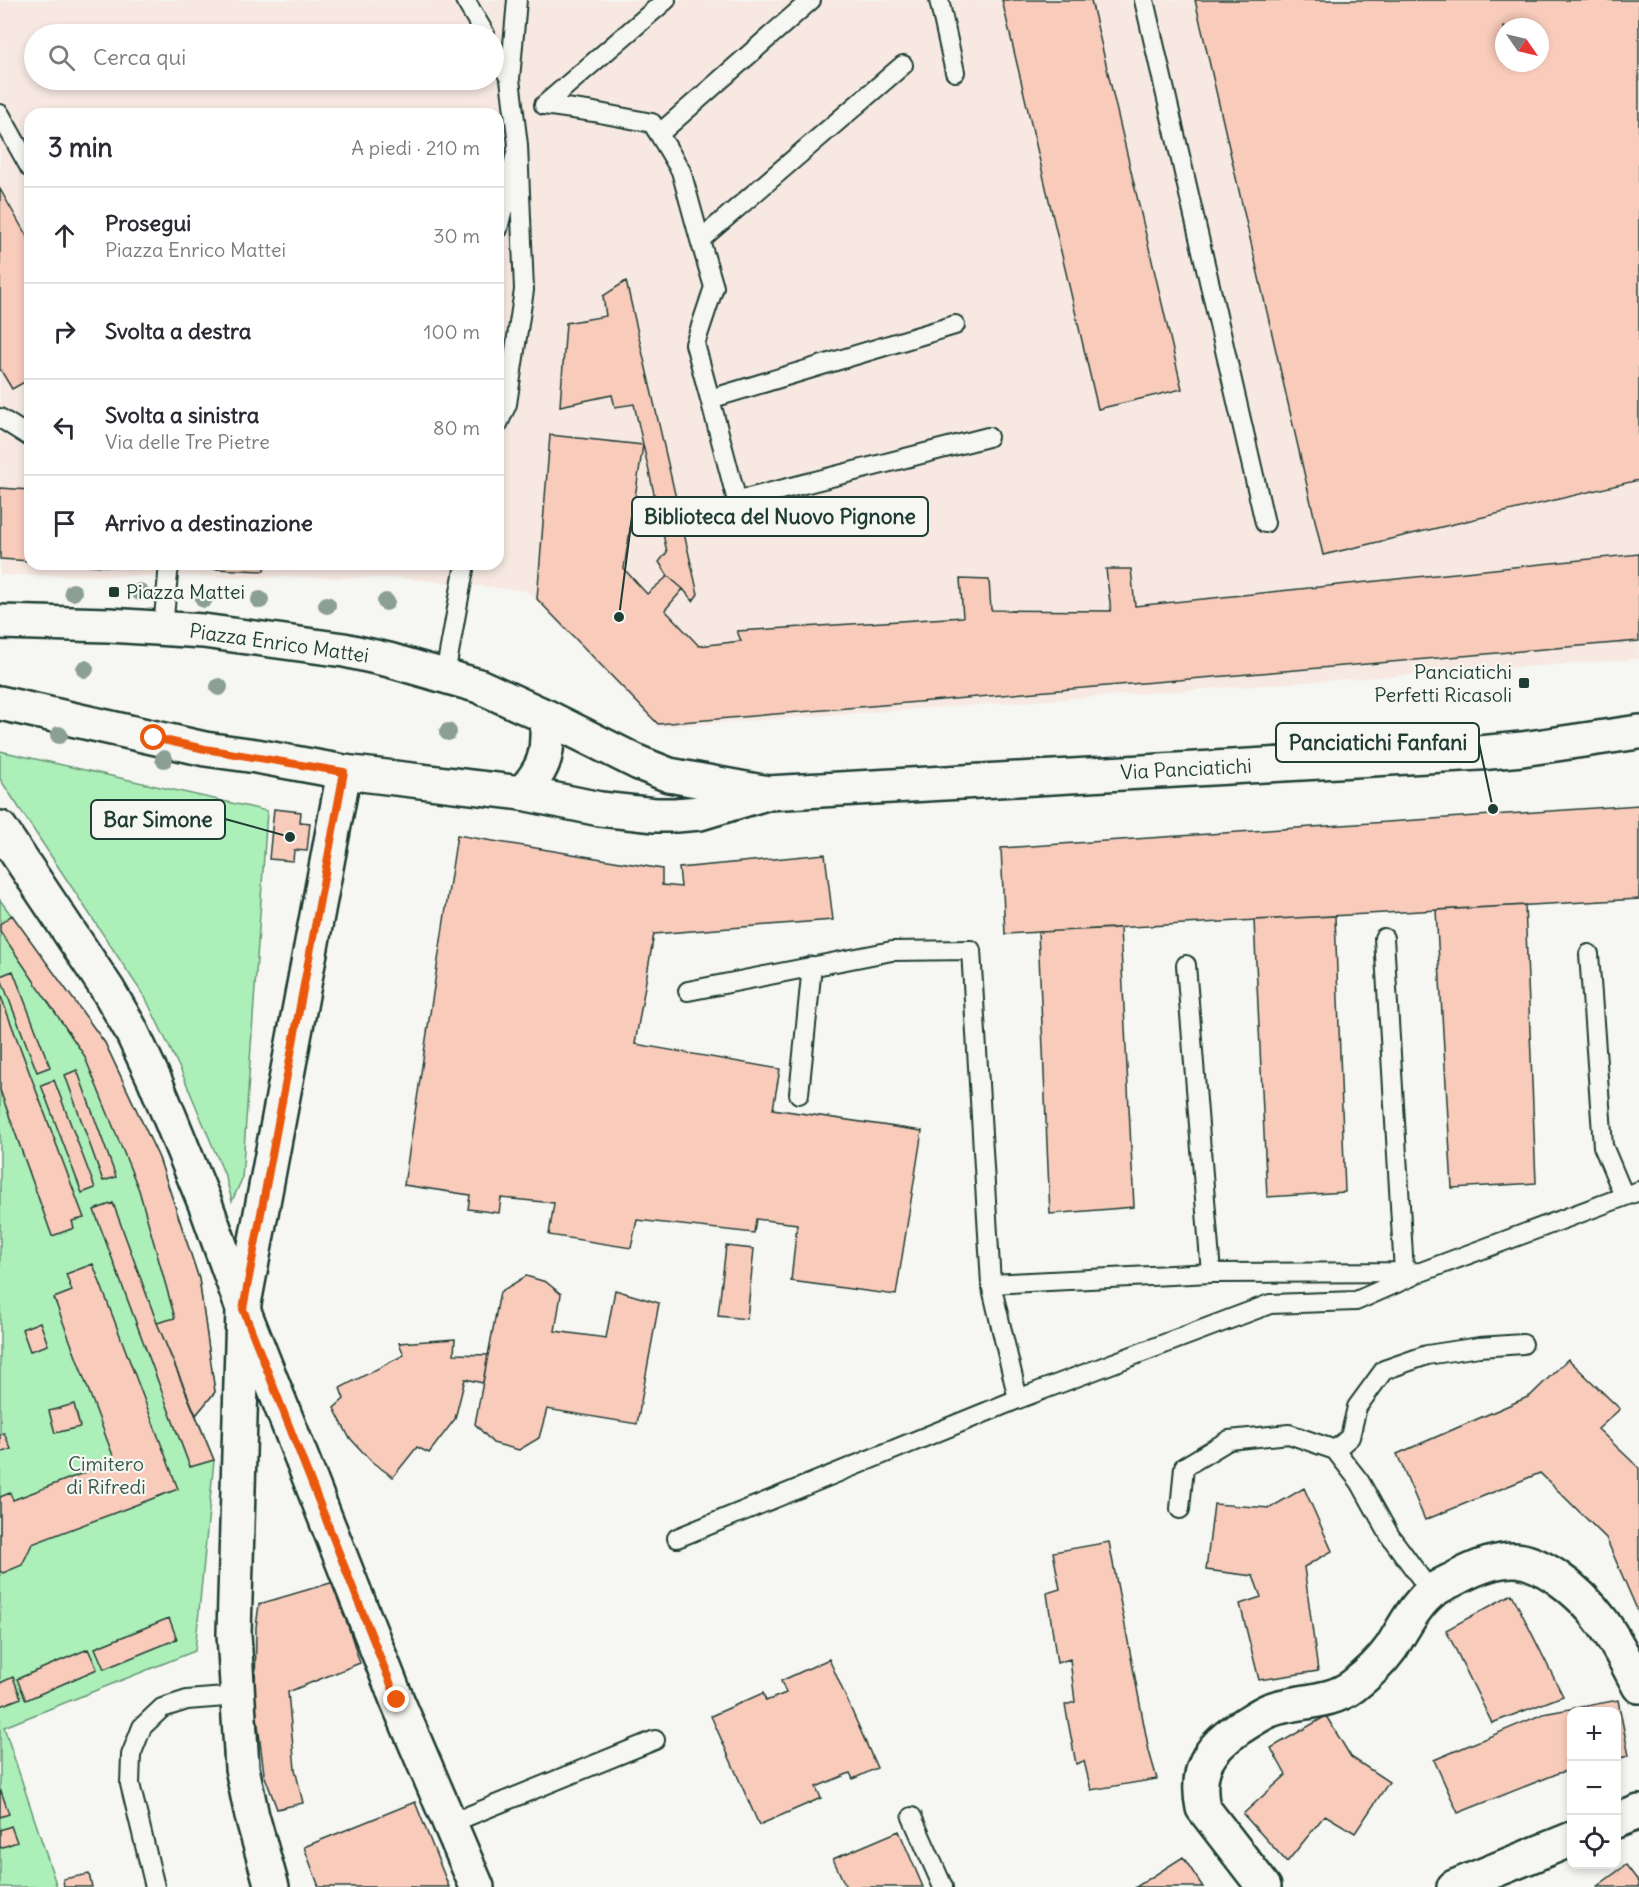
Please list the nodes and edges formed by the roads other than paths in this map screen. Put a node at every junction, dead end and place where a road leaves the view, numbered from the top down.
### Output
1 (465, 0) edge
2 (517, 0) edge
3 (666, 0) edge
4 (811, 0) edge
5 (939, 0) edge
6 (1144, 0) edge
7 (479, 24) edge
8 (903, 65) dead end
9 (504, 68) edge
10 (955, 72) dead end
11 (510, 78) junction
12 (511, 101) junction
13 (544, 105) junction
14 (0, 114) edge
15 (659, 134) junction
16 (518, 145) junction
17 (24, 157) edge
18 (504, 204) edge
19 (700, 240) junction
20 (955, 325) dead end
21 (710, 399) junction
22 (504, 411) edge
23 (0, 418) edge
24 (24, 433) edge
25 (988, 437) dead end
26 (1265, 523) dead end
27 (168, 570) edge
28 (464, 570) edge
29 (0, 622) edge
30 (163, 628) junction
31 (445, 675) junction
32 (0, 703) edge
33 (547, 717) junction
34 (1639, 732) edge
35 (344, 772) junction
36 (768, 793) junction
37 (522, 794) junction
38 (0, 828) edge
39 (1384, 938) dead end
40 (1589, 954) dead end
41 (1186, 965) dead end
42 (812, 966) junction
43 (688, 991) dead end
44 (799, 1094) dead end
45 (1631, 1193) edge
46 (1413, 1272) junction
47 (1211, 1273) junction
48 (991, 1284) junction
49 (243, 1309) junction
50 (1523, 1344) dead end
51 (1018, 1399) junction
52 (1335, 1450) junction
53 (1180, 1509) dead end
54 (677, 1538) dead end
55 (1431, 1592) junction
56 (1639, 1686) edge
57 (238, 1696) junction
58 (654, 1740) dead end
59 (1639, 1812) edge
60 (912, 1818) dead end
61 (1621, 1819) edge
62 (451, 1823) junction
63 (1567, 1841) edge
64 (155, 1887) edge
65 (272, 1887) edge
66 (477, 1887) edge
67 (944, 1887) edge
68 (1264, 1887) edge
69 (1454, 1887) edge

1 - 7 lane
2 - 11 lane
3 - 13 lane
4 - 15 lane
5 - 10 lane
6 - 26 lane
8 - 19 lane
9 - 11 lane
11 - 12 lane
12 - 13 lane
12 - 16 lane
13 - 15 lane
14 - 17 lane
15 - 19 lane
16 - 18 lane
16 - 22 lane
19 - 21 lane
20 - 21 lane
21 - 25 lane
23 - 24 lane
27 - 30 lane
28 - 31 lane
29 - 30 street, Piazza Enrico Mattei
30 - 31 street, Piazza Enrico Mattei
31 - 33 street, Piazza Enrico Mattei
32 - 35 street
33 - 36 street, Piazza Enrico Mattei
33 - 37 street
34 - 36 street, Via Panciatichi
35 - 37 street
35 - 49 street
36 - 37 street
38 - 49 street
39 - 46 lane
40 - 45 lane
41 - 47 lane
42 - 43 lane
42 - 44 lane
42 - 48 lane
45 - 46 lane
46 - 47 lane
46 - 51 lane
47 - 48 lane
48 - 51 lane
49 - 57 street
49 - 62 street
50 - 52 lane
51 - 54 lane
52 - 53 lane
52 - 55 lane
55 - 56 street
55 - 68 street
57 - 64 lane
57 - 65 street
58 - 62 lane
59 - 61 street
60 - 67 lane
62 - 66 street
63 - 69 street

